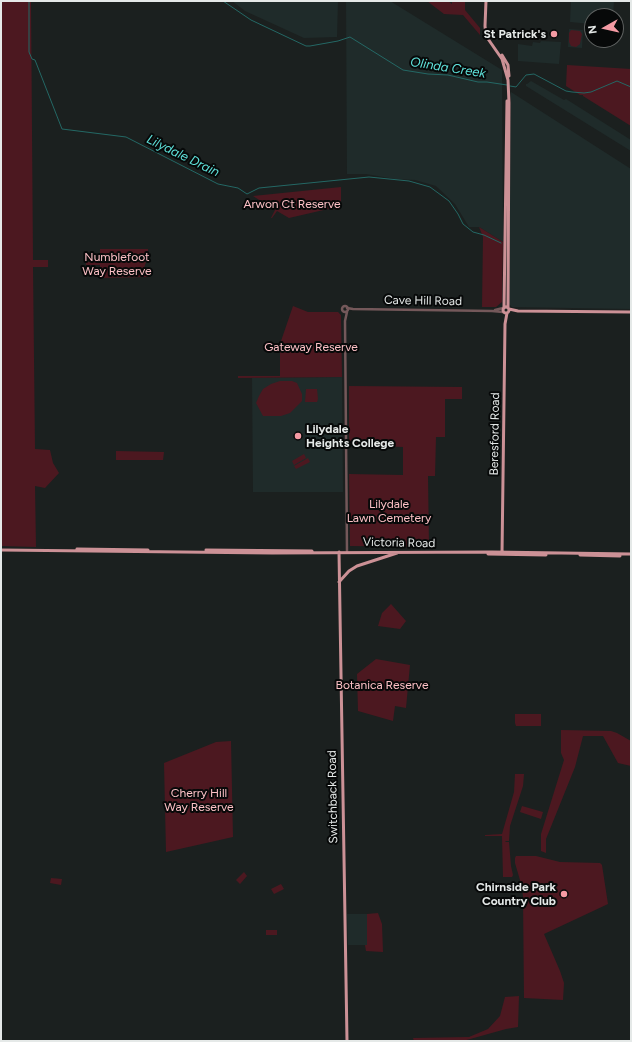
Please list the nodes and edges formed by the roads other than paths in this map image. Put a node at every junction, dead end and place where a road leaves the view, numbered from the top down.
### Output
1 (486, 1) edge
2 (506, 311) junction
3 (631, 312) edge
4 (1, 550) edge
5 (339, 552) junction
6 (347, 552) junction
7 (400, 552) junction
8 (503, 553) junction
9 (631, 555) edge
10 (339, 582) junction
11 (347, 1041) edge

1 - 2 main road, Beresford Road
2 - 3 main road, Cave Hill Road
2 - 6 street, Cave Hill Road
2 - 8 main road, Beresford Road
4 - 5 main road, Victoria Road
5 - 6 main road, Victoria Road
5 - 10 main road, Switchback Road
6 - 7 main road, Victoria Road
7 - 8 main road, Victoria Road
7 - 10 main road
8 - 9 main road, Victoria Road
10 - 11 main road, Switchback Road

